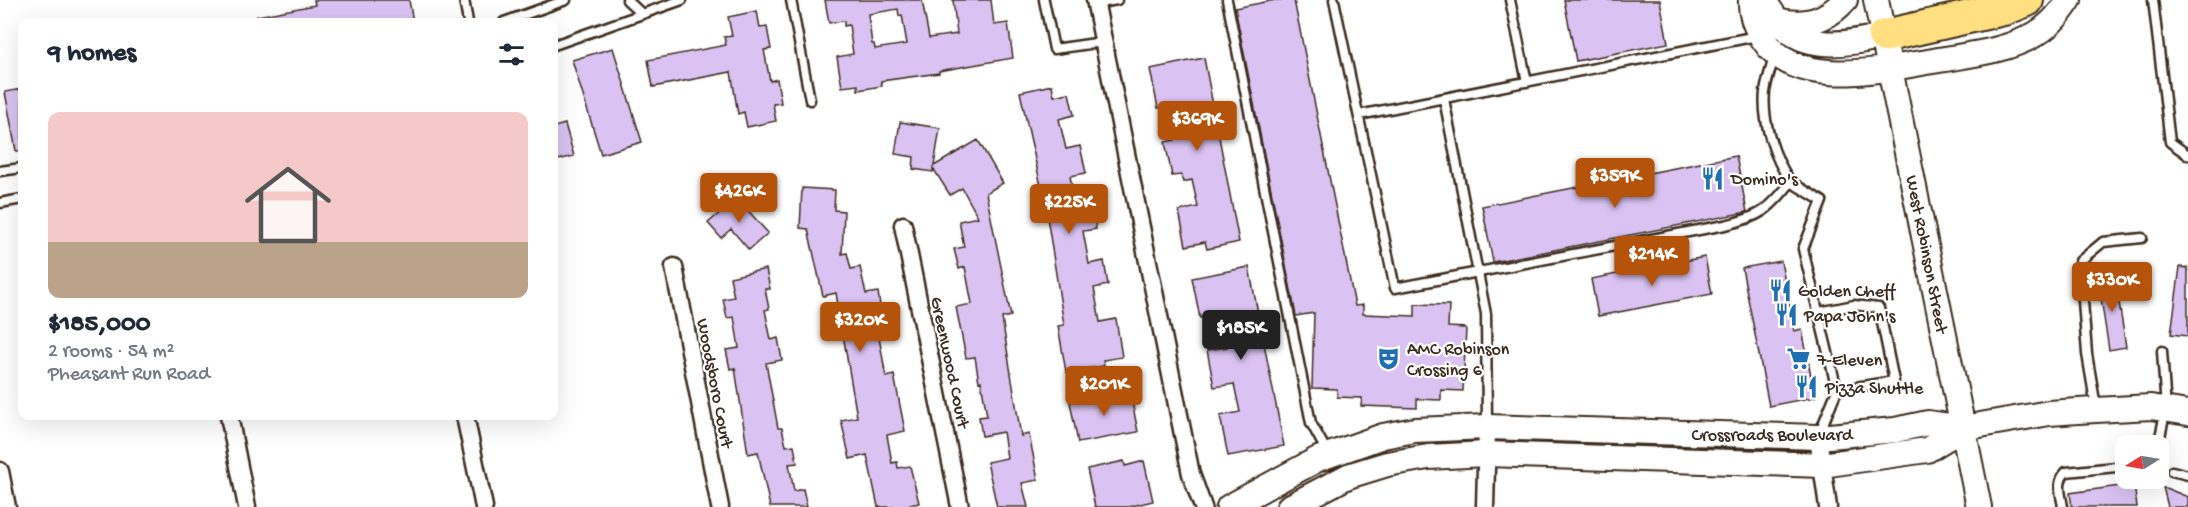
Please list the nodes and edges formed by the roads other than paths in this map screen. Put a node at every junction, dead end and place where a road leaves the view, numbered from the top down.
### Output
1 (464, 0) edge
2 (566, 0) edge
3 (627, 0) edge
4 (682, 0) edge
5 (790, 0) edge
6 (1044, 0) edge
7 (1117, 0) edge
8 (1227, 0) edge
9 (1334, 0) edge
10 (1510, 0) edge
11 (1751, 0) edge
12 (1763, 0) edge
13 (1845, 0) edge
14 (1876, 0) edge
15 (1934, 0) edge
16 (2027, 0) edge
17 (2069, 0) edge
18 (2153, 0) edge
19 (1095, 2) edge
20 (642, 14) junction
21 (1978, 15) junction
22 (467, 18) edge
23 (515, 18) edge
24 (1771, 36) junction
25 (1884, 36) junction
26 (1103, 42) junction
27 (558, 44) edge
28 (1890, 68) junction
29 (1527, 82) junction
30 (810, 99) dead end
31 (1444, 99) junction
32 (1359, 116) junction
33 (2188, 155) edge
34 (18, 169) edge
35 (0, 171) edge
36 (1791, 182) junction
37 (18, 200) edge
38 (0, 203) edge
39 (903, 225) dead end
40 (2142, 237) dead end
41 (674, 267) dead end
42 (1479, 273) junction
43 (1819, 312) junction
44 (2162, 351) dead end
45 (1838, 390) junction
46 (2096, 410) junction
47 (2177, 411) edge
48 (230, 420) edge
49 (466, 420) edge
50 (1487, 427) junction
51 (1963, 428) junction
52 (2164, 435) edge
53 (1818, 437) junction
54 (1629, 445) junction
55 (1486, 454) junction
56 (1329, 455) junction
57 (1822, 465) junction
58 (2115, 467) edge
59 (0, 471) edge
60 (2172, 471) dead end
61 (2188, 475) edge
62 (7, 507) edge
63 (247, 507) edge
64 (484, 507) edge
65 (720, 507) edge
66 (960, 507) edge
67 (1203, 507) edge
68 (1229, 507) edge
69 (1289, 507) edge
70 (1485, 507) edge
71 (1828, 507) edge
72 (1979, 507) edge
73 (2063, 507) edge

1 - 22 lane
2 - 23 lane
3 - 20 lane
4 - 20 lane
5 - 30 lane
6 - 26 lane
7 - 19 lane
8 - 56 lane
9 - 32 lane
10 - 29 lane
11 - 24 street
12 - 24 street
13 - 24 street
14 - 25 street, West Robinson Street
15 - 21 highway
16 - 21 highway
17 - 28 street
18 - 33 lane
19 - 26 street
20 - 27 lane
21 - 25 highway
24 - 25 street
24 - 28 street
24 - 29 lane
24 - 36 lane
25 - 28 street, West Robinson Street
26 - 67 street
28 - 51 street, West Robinson Street
29 - 31 lane
31 - 32 lane
31 - 42 lane
32 - 42 lane
34 - 35 lane
36 - 42 lane
36 - 43 lane
37 - 38 lane
39 - 66 street, Greenwood Court
40 - 46 lane
41 - 65 street, Woodsboro Court
42 - 50 lane
43 - 45 lane
43 - 45 lane
44 - 47 lane
45 - 53 lane
46 - 47 street
46 - 51 street
47 - 52 lane
48 - 63 street
49 - 64 street
50 - 54 street, Crossroads Boulevard
50 - 55 street
50 - 56 street, Crossroads Boulevard
51 - 53 street, Crossroads Boulevard
51 - 57 street, Crossroads Boulevard
51 - 72 street, West Robinson Street
53 - 54 street, Crossroads Boulevard
53 - 57 street
54 - 55 street, Crossroads Boulevard
54 - 57 street, Crossroads Boulevard
55 - 69 street, Crossroads Boulevard
55 - 70 street
56 - 68 street, Crossroads Boulevard
57 - 71 street
58 - 73 lane
59 - 62 street
60 - 61 lane

